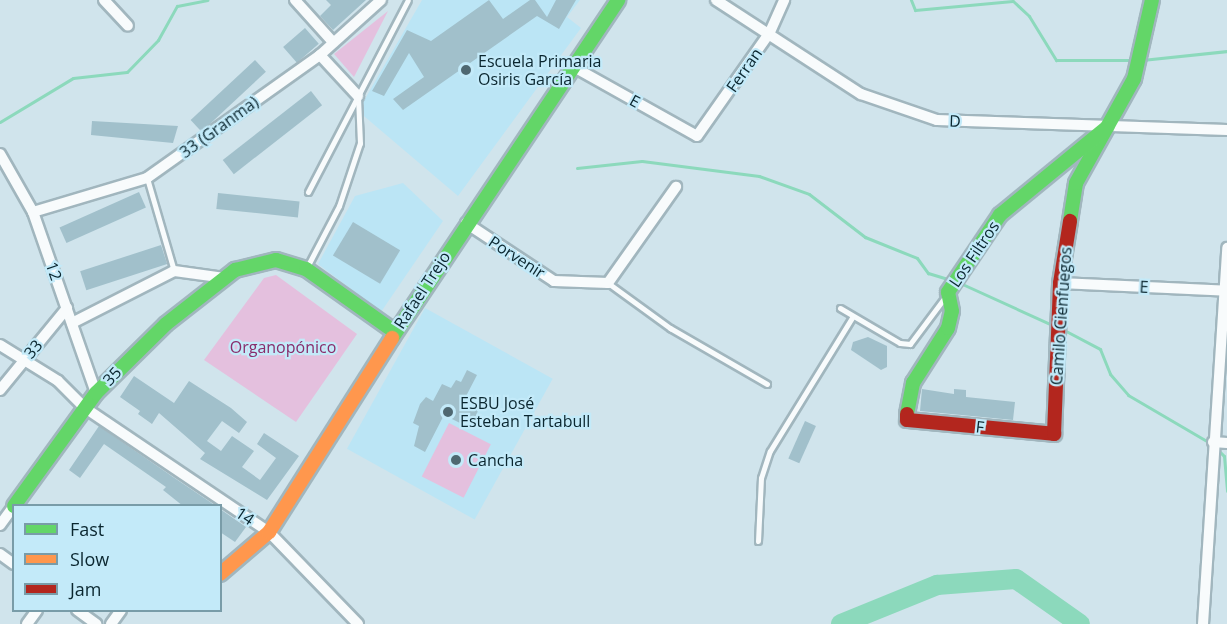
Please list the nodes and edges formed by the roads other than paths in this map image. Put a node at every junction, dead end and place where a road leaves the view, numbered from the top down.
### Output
1 (104, 0) edge
2 (295, 0) edge
3 (381, 0) edge
4 (408, 0) edge
5 (618, 0) edge
6 (716, 0) edge
7 (783, 0) edge
8 (1152, 0) edge
9 (128, 26) dead end
10 (770, 32) junction
11 (333, 42) junction
12 (320, 55) junction
13 (572, 66) junction
14 (358, 96) junction
15 (1107, 127) junction
16 (1227, 130) edge
17 (697, 136) joint
18 (0, 154) edge
19 (147, 178) junction
20 (676, 187) dead end
21 (308, 192) dead end
22 (33, 212) junction
23 (465, 223) junction
24 (1227, 248) edge
25 (306, 268) junction
26 (174, 271) junction
27 (230, 274) junction
28 (608, 282) junction
29 (1060, 283) junction
30 (1225, 291) edge
31 (948, 292) junction
32 (67, 308) junction
33 (840, 308) dead end
34 (853, 316) junction
35 (72, 323) junction
36 (395, 332) junction
37 (0, 345) edge
38 (24, 359) junction
39 (767, 384) dead end
40 (0, 390) edge
41 (96, 393) junction
42 (85, 408) junction
43 (907, 420) joint
44 (1054, 434) joint
45 (1213, 442) junction
46 (1227, 443) edge
47 (15, 504) edge
48 (12, 509) edge
49 (0, 525) edge
50 (269, 532) junction
51 (758, 541) dead end
52 (222, 572) edge
53 (80, 612) edge
54 (96, 624) edge
55 (358, 624) edge
56 (1203, 624) edge

1 - 9 street
2 - 11 street
3 - 11 street, 33 (Granma)
4 - 14 lane
5 - 13 street, Rafael Trejo
6 - 10 street, D
7 - 10 street, Ferran
8 - 15 street, Camilo Cienfuegos
10 - 15 street, D
10 - 17 street, Ferran
11 - 12 street, 33 (Granma)
12 - 14 street
12 - 19 street, 33 (Granma)
13 - 17 street, E
13 - 23 street, Rafael Trejo
14 - 21 lane
14 - 25 lane
15 - 16 street, D
15 - 29 street, Camilo Cienfuegos
15 - 31 street, Los Filtros
18 - 22 street, 12
19 - 22 street, 33 (Granma)
19 - 26 lane
20 - 28 street
22 - 32 street, 12
23 - 28 street, Porvenir
23 - 36 street, Rafael Trejo
24 - 30 street
25 - 27 street
25 - 36 street
26 - 27 street
26 - 35 street
27 - 41 street, 35
28 - 39 lane
29 - 30 street, E
29 - 44 street, Camilo Cienfuegos
30 - 45 street
31 - 34 lane
31 - 43 street, Los Filtros
32 - 35 street, 12
32 - 38 street, 33
33 - 34 lane
34 - 51 lane
35 - 41 street, 12
36 - 50 street, Rafael Trejo
37 - 38 street, 14
38 - 40 street, 33
38 - 42 street, 14
41 - 42 street, 35
42 - 47 street, 35
42 - 50 street, 14
43 - 44 street, F
45 - 46 street
45 - 56 street
48 - 49 street, 35
50 - 52 street, Rafael Trejo
50 - 55 street, 14
53 - 54 street

